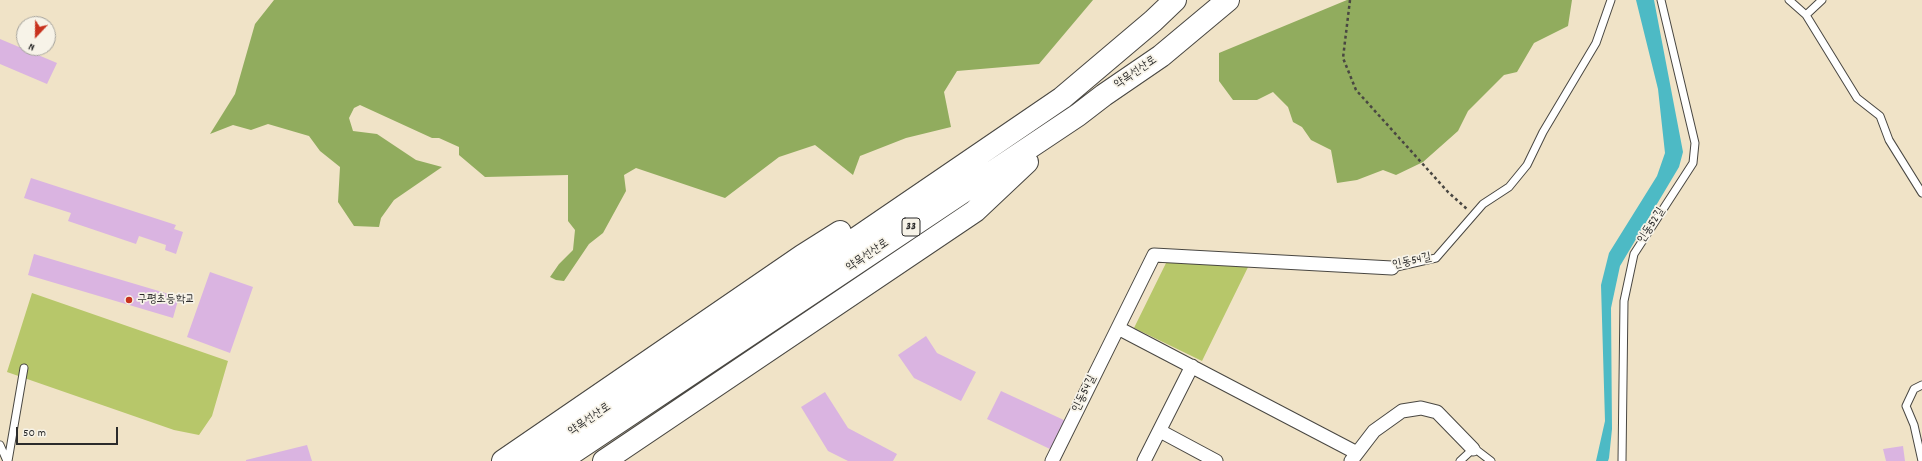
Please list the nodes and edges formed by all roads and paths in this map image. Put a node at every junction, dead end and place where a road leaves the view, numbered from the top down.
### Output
1 (1175, 0) edge
2 (1228, 0) edge
3 (1350, 0) edge
4 (1611, 0) edge
5 (1661, 0) edge
6 (1789, 0) edge
7 (1822, 0) edge
8 (1806, 15) junction
9 (1062, 98) junction
10 (1078, 116) junction
11 (1922, 193) edge
12 (1474, 215) junction
13 (1392, 268) joint
14 (1118, 328) junction
15 (1192, 366) junction
16 (24, 368) dead end
17 (1922, 385) edge
18 (1160, 430) junction
19 (578, 439) junction
20 (0, 445) edge
21 (1473, 449) junction
22 (1354, 457) edge
23 (7, 461) edge
24 (503, 461) edge
25 (530, 461) edge
26 (560, 461) edge
27 (604, 461) edge
28 (1052, 461) edge
29 (1144, 461) edge
30 (1216, 461) edge
31 (1460, 461) edge
32 (1491, 461) edge
33 (1622, 461) edge
34 (1922, 461) edge

1 - 9 highway, 약목선산로 / 33
2 - 10 highway, 약목선산로 / 33
3 - 12 path
4 - 12 lane, 인동54길
5 - 33 lane, 인동52길
6 - 8 lane
7 - 8 lane
8 - 11 lane
9 - 19 highway, 약목선산로 / 33
9 - 24 highway
10 - 19 highway, 약목선산로 / 33
10 - 27 highway
12 - 13 lane, 인동54길
13 - 14 street, 인동54길
14 - 15 street
14 - 28 street, 인동54길
15 - 18 street
15 - 22 street
16 - 23 lane
17 - 34 lane
18 - 29 street
18 - 30 street
19 - 25 highway, 약목선산로 / 33
19 - 26 highway, 약목선산로 / 33
20 - 23 lane
21 - 22 street
21 - 31 lane
21 - 32 lane

